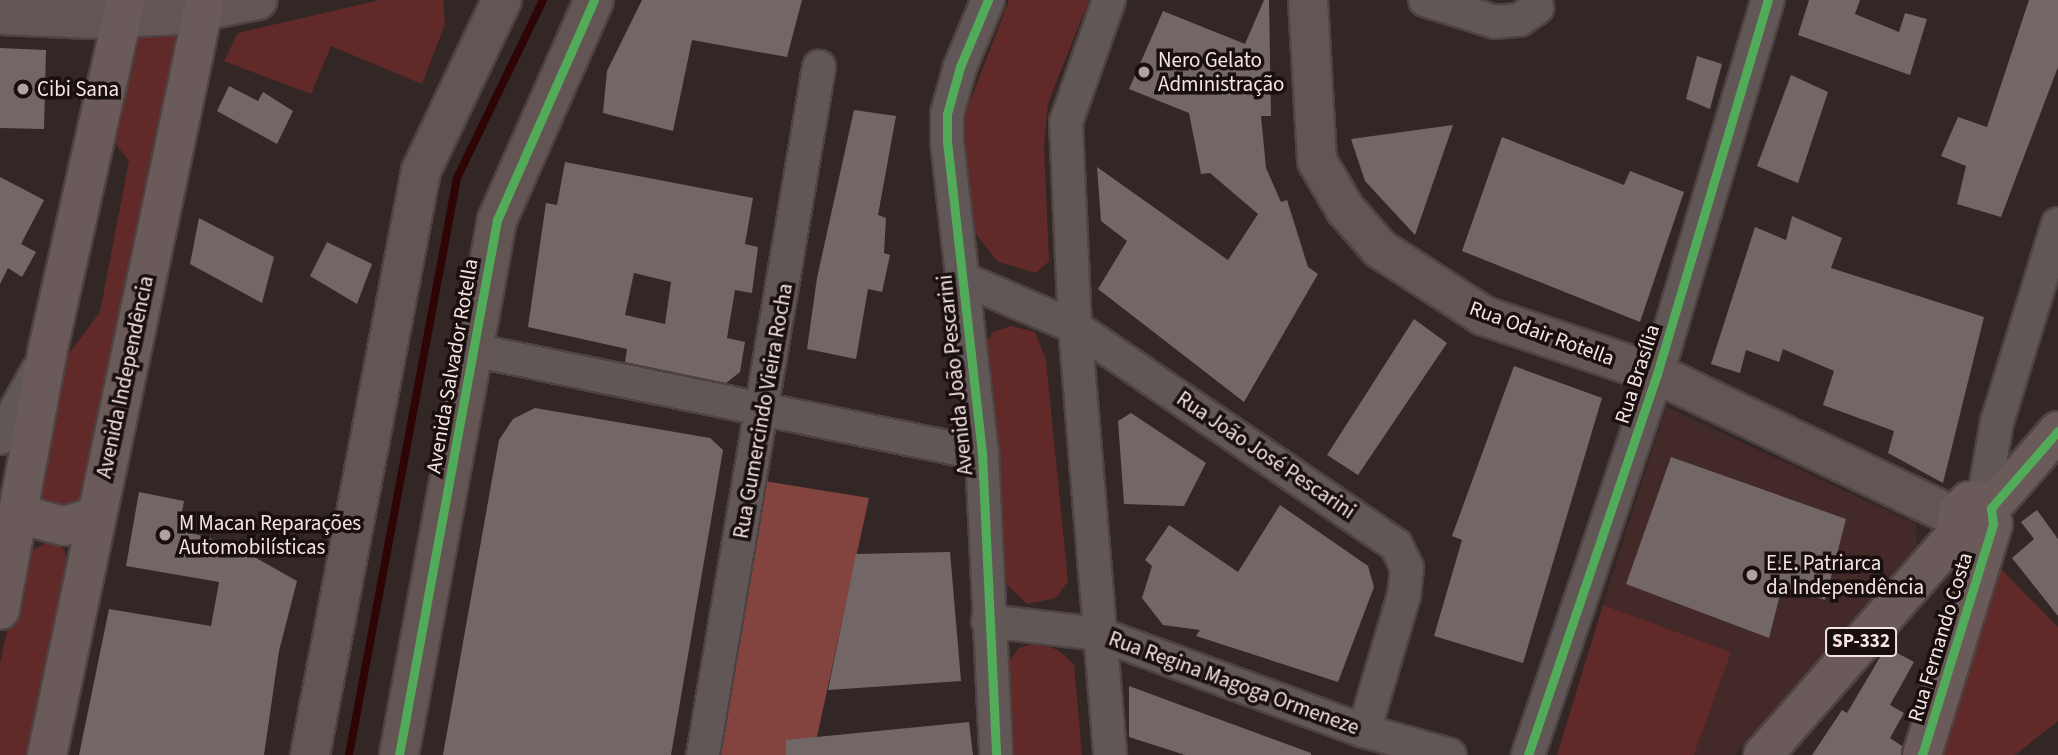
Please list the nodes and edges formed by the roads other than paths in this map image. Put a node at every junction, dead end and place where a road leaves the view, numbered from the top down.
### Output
1 (257, 0) edge
2 (594, 0) edge
3 (988, 0) edge
4 (1109, 0) edge
5 (1308, 0) edge
6 (1424, 0) edge
7 (1768, 0) edge
8 (497, 2) edge
9 (214, 5) edge
10 (125, 8) edge
11 (1537, 8) dead end
12 (0, 15) edge
13 (819, 66) dead end
14 (2058, 224) edge
15 (963, 279) junction
16 (1075, 327) junction
17 (472, 350) junction
18 (47, 354) junction
19 (1657, 374) junction
20 (764, 412) junction
21 (2058, 431) edge
22 (0, 438) edge
23 (982, 454) junction
24 (21, 508) junction
25 (95, 517) junction
26 (1976, 517) junction
27 (1918, 577) junction
28 (1968, 609) junction
29 (0, 610) edge
30 (988, 621) junction
31 (1099, 634) junction
32 (1364, 731) junction
33 (47, 755) edge
34 (310, 755) edge
35 (399, 755) edge
36 (704, 755) edge
37 (996, 755) edge
38 (1110, 755) edge
39 (1450, 755) edge
40 (1528, 755) edge
41 (1763, 755) edge
42 (1922, 755) edge

1 - 9 street
2 - 17 street, Avenida Salvador Rotella
3 - 15 street, Avenida João Pescarini
4 - 16 street
5 - 19 street, Rua Odair Rotella
6 - 11 street
7 - 19 street, Rua Brasília
8 - 34 street
9 - 10 street
9 - 25 main road, Avenida Independência
10 - 12 street
10 - 18 main road
13 - 20 street, Rua Gumercindo Vieira Rocha
14 - 26 street, Rua Fernando Costa
15 - 16 street, Rua João José Pescarini
15 - 23 street, Avenida João Pescarini
16 - 31 street
16 - 32 street, Rua João José Pescarini
17 - 20 street
17 - 35 street, Avenida Salvador Rotella
18 - 22 street
18 - 24 main road
19 - 26 street, Rua Odair Rotella
19 - 40 street, Rua Brasília
20 - 23 street
20 - 36 street, Rua Gumercindo Vieira Rocha
21 - 26 main road
23 - 30 street, Avenida João Pescarini
24 - 25 main road
24 - 29 main road
25 - 33 main road, Avenida Independência
26 - 27 main road, SP-332
26 - 28 main road, Rua Fernando Costa
27 - 28 main road
27 - 41 main road, SP-332
28 - 42 main road, Rua Fernando Costa
30 - 31 street, Rua Regina Magoga Ormeneze
30 - 37 street, Avenida João Pescarini
31 - 32 street, Rua Regina Magoga Ormeneze
31 - 38 street
32 - 39 street, Rua Regina Magoga Ormeneze

